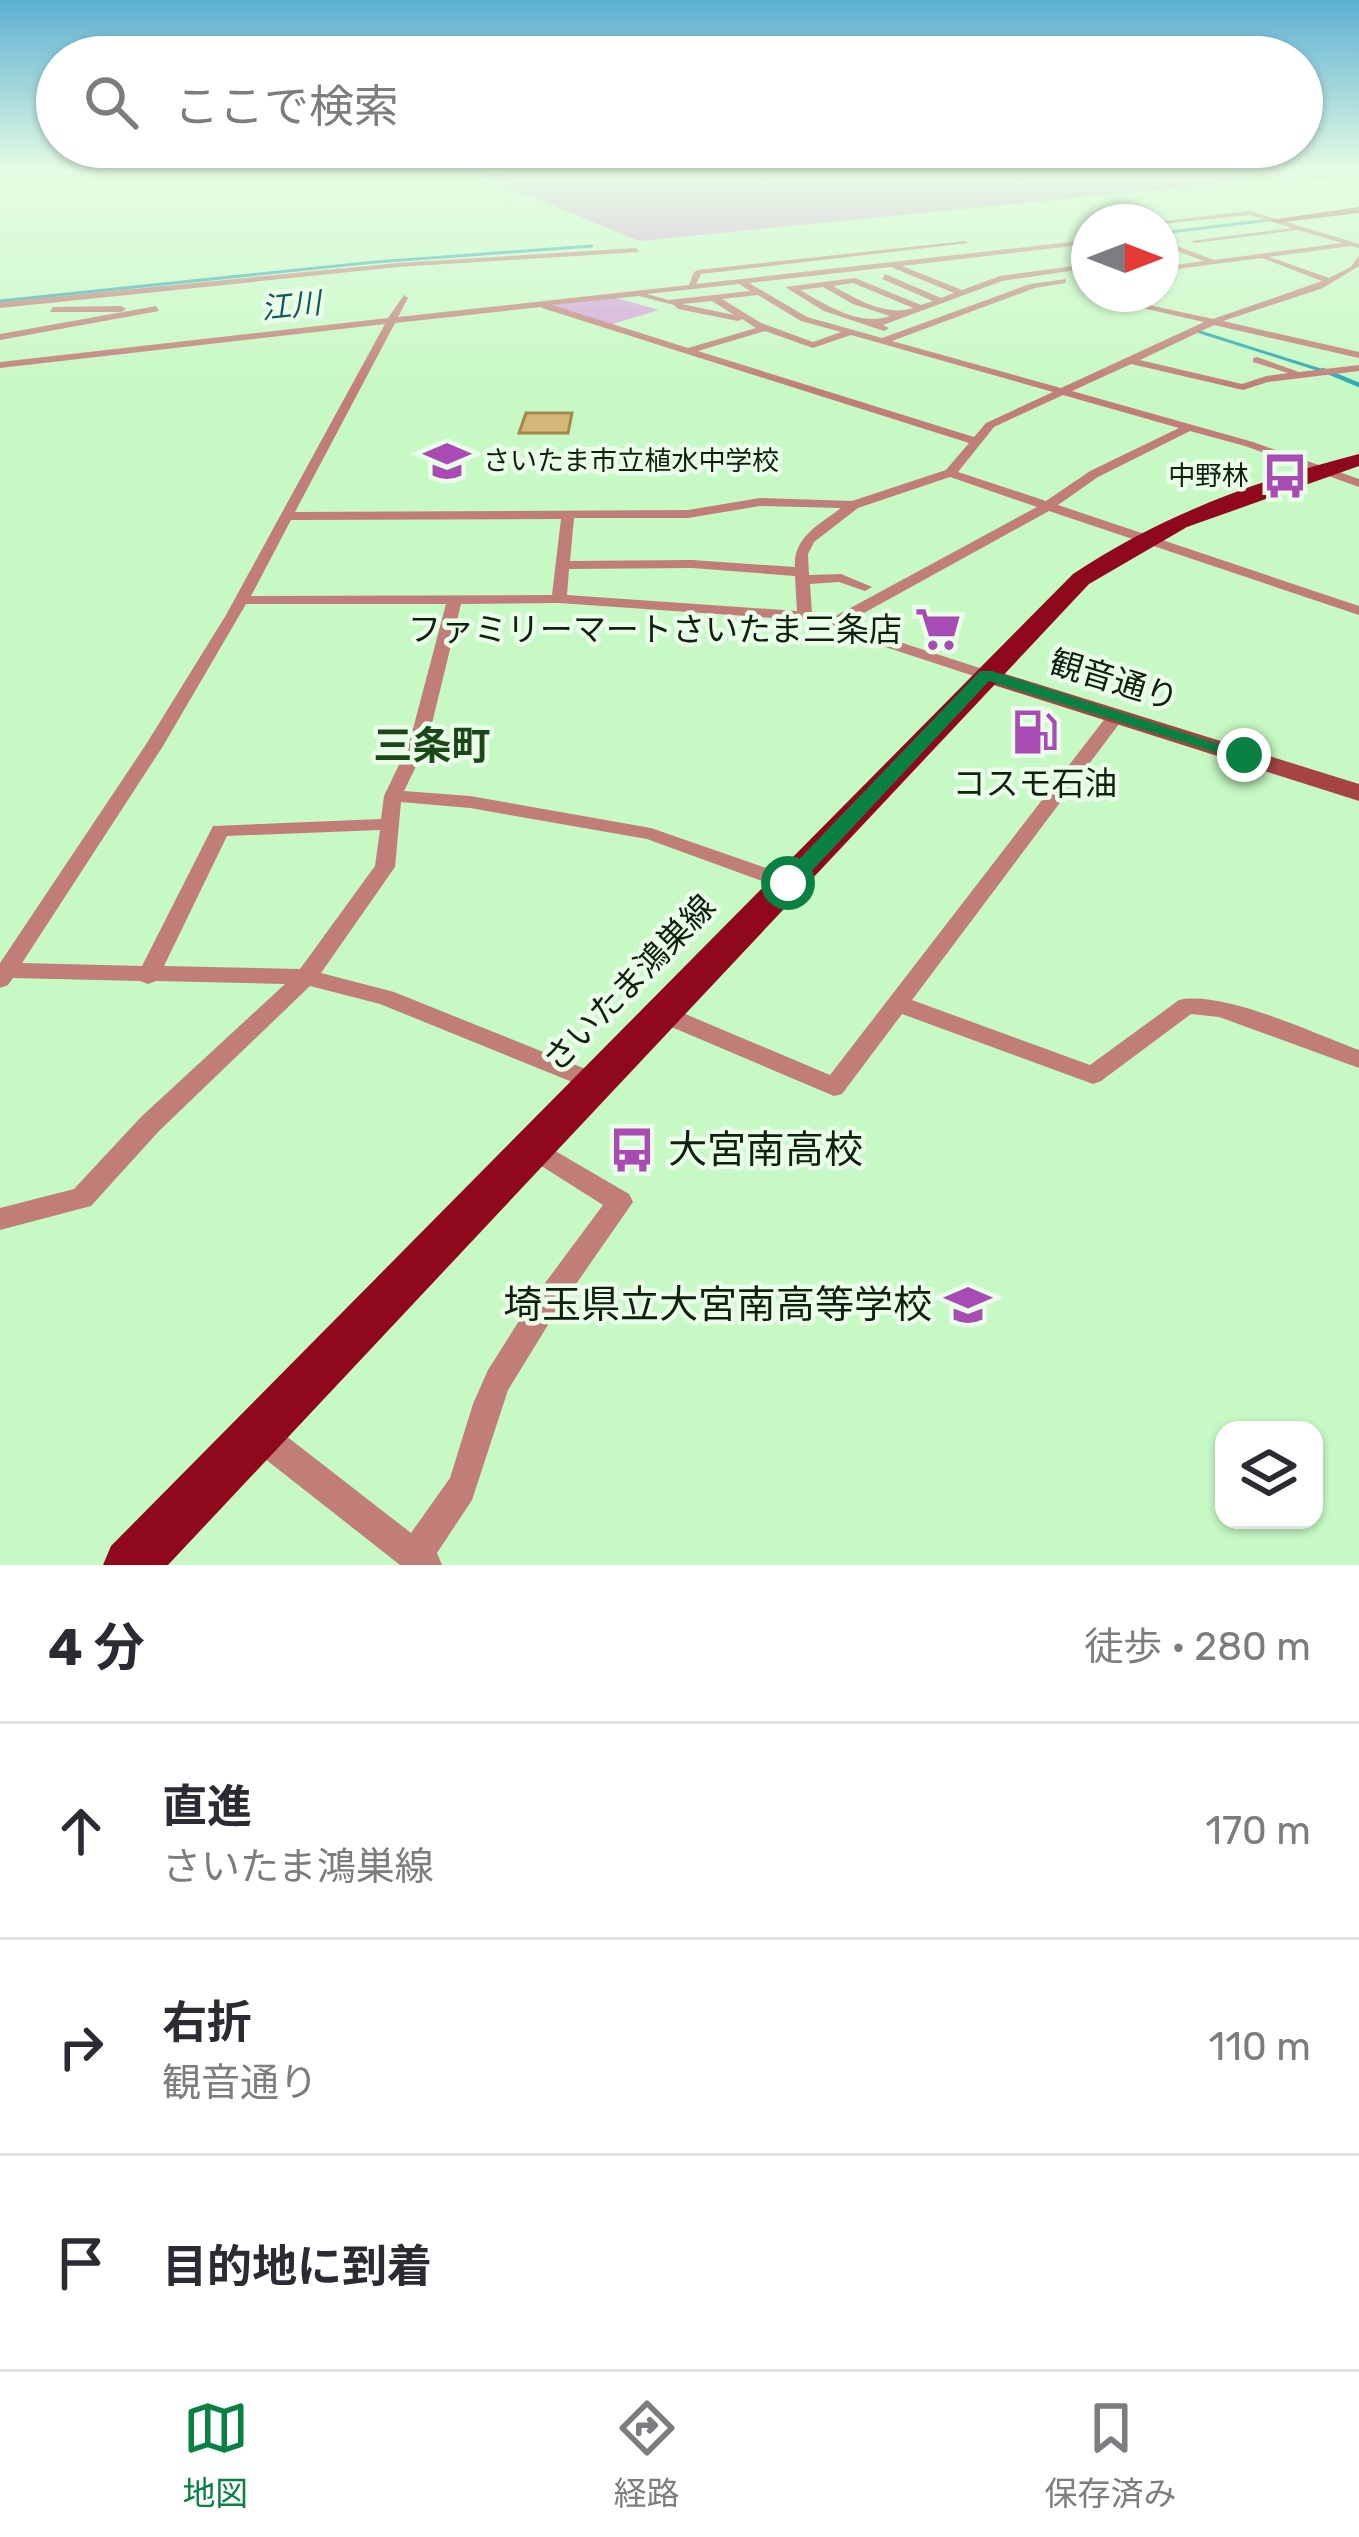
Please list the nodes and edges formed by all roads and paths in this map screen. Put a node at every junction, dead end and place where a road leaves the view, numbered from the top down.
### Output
1 (956, 244) edge
2 (1011, 244) edge
3 (1054, 244) edge
4 (1201, 244) edge
5 (1269, 244) edge
6 (1356, 245) edge
7 (1179, 246) edge
8 (1020, 248) junction
9 (636, 250) dead end
10 (1219, 250) junction
11 (871, 254) junction
12 (1191, 254) junction
13 (1179, 255) edge
14 (1071, 256) edge
15 (1262, 257) junction
16 (1045, 259) junction
17 (1244, 259) junction
18 (1216, 262) junction
19 (890, 263) junction
20 (1357, 265) edge
21 (754, 266) junction
22 (1179, 267) edge
23 (1067, 268) junction
24 (1071, 268) edge
25 (1071, 270) edge
26 (913, 274) junction
27 (770, 276) junction
28 (885, 277) junction
29 (737, 280) junction
30 (1071, 280) edge
31 (1326, 280) junction
32 (855, 281) junction
33 (692, 283) junction
34 (824, 284) junction
35 (1044, 284) junction
36 (790, 288) junction
37 (1071, 290) edge
38 (632, 292) junction
39 (756, 292) junction
40 (962, 293) junction
41 (712, 297) junction
42 (404, 298) dead end
43 (940, 301) junction
44 (994, 301) junction
45 (668, 303) junction
46 (536, 304) junction
47 (0, 308) edge
48 (921, 308) junction
49 (833, 311) junction
50 (1173, 312) edge
51 (900, 316) junction
52 (392, 318) junction
53 (744, 318) junction
54 (801, 318) junction
55 (1214, 321) junction
56 (874, 325) junction
57 (765, 328) junction
58 (848, 333) junction
59 (906, 333) junction
60 (0, 337) edge
61 (880, 342) junction
62 (688, 351) junction
63 (1359, 355) edge
64 (1128, 360) junction
65 (1257, 360) dead end
66 (0, 365) edge
67 (1359, 368) edge
68 (1305, 375) junction
69 (1058, 392) junction
70 (1189, 427) junction
71 (975, 442) junction
72 (1359, 460) edge
73 (1324, 470) junction
74 (950, 473) junction
75 (1359, 483) edge
76 (853, 505) junction
77 (1048, 506) junction
78 (568, 514) junction
79 (285, 516) junction
80 (1143, 539) junction
81 (562, 565) junction
82 (802, 576) junction
83 (865, 586) dead end
84 (559, 598) junction
85 (455, 599) junction
86 (240, 600) junction
87 (1359, 611) edge
88 (805, 616) junction
89 (830, 625) junction
90 (986, 675) junction
91 (1116, 716) junction
92 (1359, 793) edge
93 (393, 796) junction
94 (390, 824) junction
95 (788, 883) junction
96 (4, 975) edge
97 (148, 976) junction
98 (306, 977) junction
99 (896, 1004) junction
100 (663, 1014) junction
101 (1359, 1059) edge
102 (595, 1082) junction
103 (533, 1148) junction
104 (0, 1219) edge
105 (257, 1433) junction
106 (420, 1560) edge
107 (130, 1565) edge

1 - 11 street
2 - 8 street
3 - 8 street
4 - 10 street
5 - 10 street
6 - 15 street
7 - 12 street
8 - 16 street
8 - 19 street
9 - 47 street
10 - 17 street
11 - 19 street
11 - 21 street
12 - 13 street
12 - 18 street
14 - 16 street
15 - 17 street
15 - 31 street
16 - 23 street
16 - 26 street
17 - 18 street
18 - 22 street
19 - 26 street
19 - 27 street
20 - 31 street
21 - 27 street
21 - 33 street
23 - 24 street
23 - 25 street
23 - 40 street
26 - 28 street
26 - 40 street
27 - 29 street
27 - 36 street
28 - 32 street
28 - 43 street
29 - 33 street
29 - 38 street
29 - 39 street
30 - 35 street
31 - 55 street
32 - 34 street
32 - 48 street
33 - 38 street
34 - 36 street
34 - 51 street
35 - 37 street
35 - 44 street
36 - 49 street
38 - 45 street
38 - 46 street
38 - 52 street
39 - 41 street
39 - 54 street
40 - 43 street
40 - 44 street
41 - 45 street
41 - 53 street
42 - 52 street
43 - 48 street
44 - 59 street
45 - 53 street
46 - 52 street
46 - 62 street
47 - 60 street
48 - 51 street
49 - 54 street
49 - 56 street
50 - 55 street
51 - 56 street
52 - 66 street
52 - 79 street
53 - 57 street
54 - 58 street
55 - 63 street
55 - 64 street
56 - 59 street
57 - 58 street
57 - 62 street
58 - 61 street
59 - 61 street
61 - 69 street
62 - 71 street
64 - 68 street
64 - 69 street
65 - 68 street
67 - 68 street
69 - 70 street
69 - 71 street
70 - 73 street
70 - 77 street
71 - 74 street
72 - 73 main road, さいたま鴻巣線
73 - 75 street
73 - 80 main road, さいたま鴻巣線
74 - 76 street
74 - 77 street
76 - 78 street
76 - 82 street
77 - 80 street
77 - 89 street
78 - 79 street
78 - 81 street
79 - 86 street
80 - 87 street
80 - 90 main road, さいたま鴻巣線
81 - 82 street
81 - 84 street
82 - 83 street
82 - 88 street
84 - 85 street
84 - 88 street
85 - 86 street
85 - 93 street
86 - 96 street
88 - 89 street
89 - 90 street
90 - 91 street, 観音通り
90 - 95 main road, さいたま鴻巣線
91 - 92 street, 観音通り
91 - 99 street
93 - 94 street
93 - 95 street
94 - 97 street
94 - 98 street
95 - 100 main road, さいたま鴻巣線
96 - 97 street
97 - 98 street
98 - 102 street
98 - 104 street
99 - 100 street
99 - 101 street
100 - 102 main road, さいたま鴻巣線
102 - 103 main road, さいたま鴻巣線
103 - 105 main road, さいたま鴻巣線
103 - 106 street
105 - 106 street
105 - 107 main road, さいたま鴻巣線

